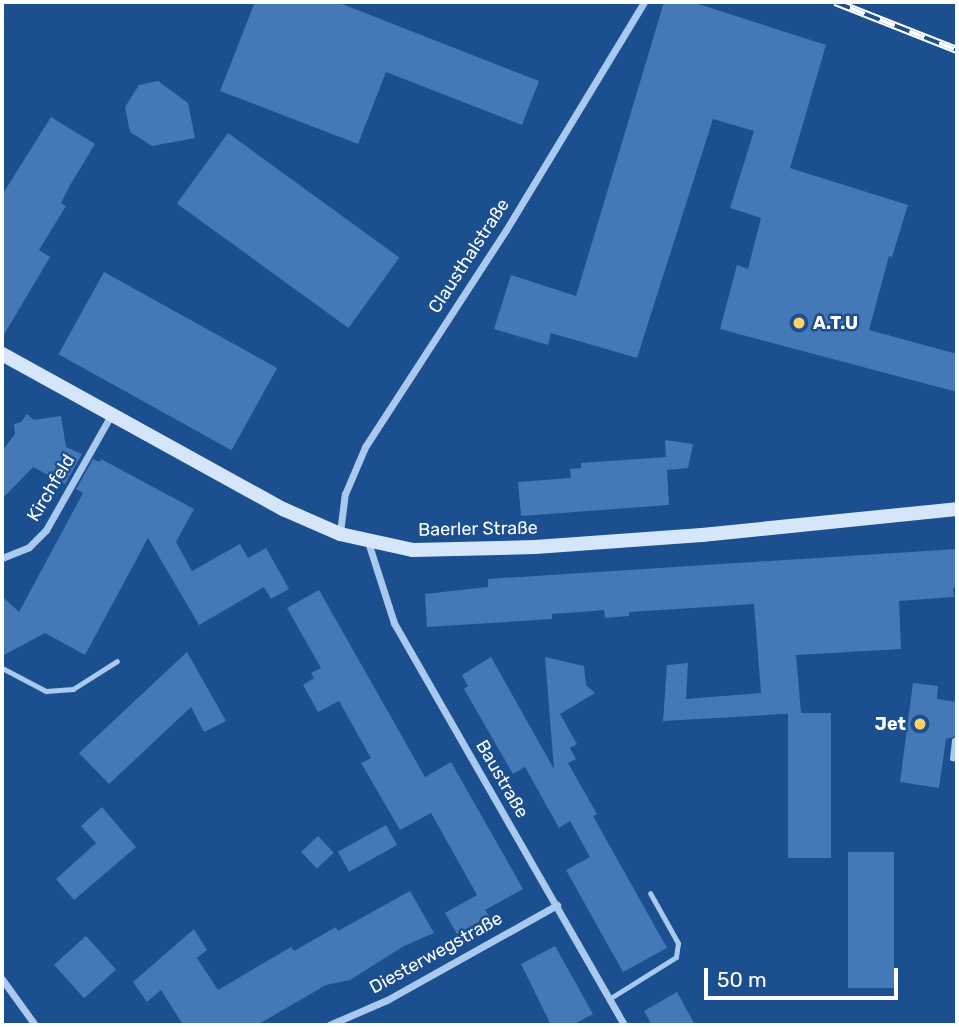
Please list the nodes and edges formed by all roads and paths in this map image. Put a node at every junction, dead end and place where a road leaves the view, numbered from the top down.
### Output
1 (644, 2) edge
2 (2, 355) edge
3 (111, 415) junction
4 (957, 509) edge
5 (340, 534) junction
6 (368, 542) junction
7 (2, 558) edge
8 (117, 661) dead end
9 (2, 668) edge
10 (954, 740) dead end
11 (957, 759) edge
12 (650, 893) dead end
13 (557, 905) junction
14 (2, 979) edge
15 (609, 999) junction
16 (35, 1025) edge
17 (329, 1025) edge
18 (624, 1025) edge

1 - 5 street, Clausthalstraße
2 - 3 main road, Baerler Straße
3 - 5 main road, Baerler Straße
3 - 7 street, Kirchfeld
4 - 6 main road, Baerler Straße
5 - 6 main road, Baerler Straße
6 - 13 street, Baustraße
8 - 9 lane
10 - 11 lane
12 - 15 lane
13 - 15 street, Baustraße
13 - 17 street, Diesterwegstraße
14 - 16 street
15 - 18 street, Baustraße

